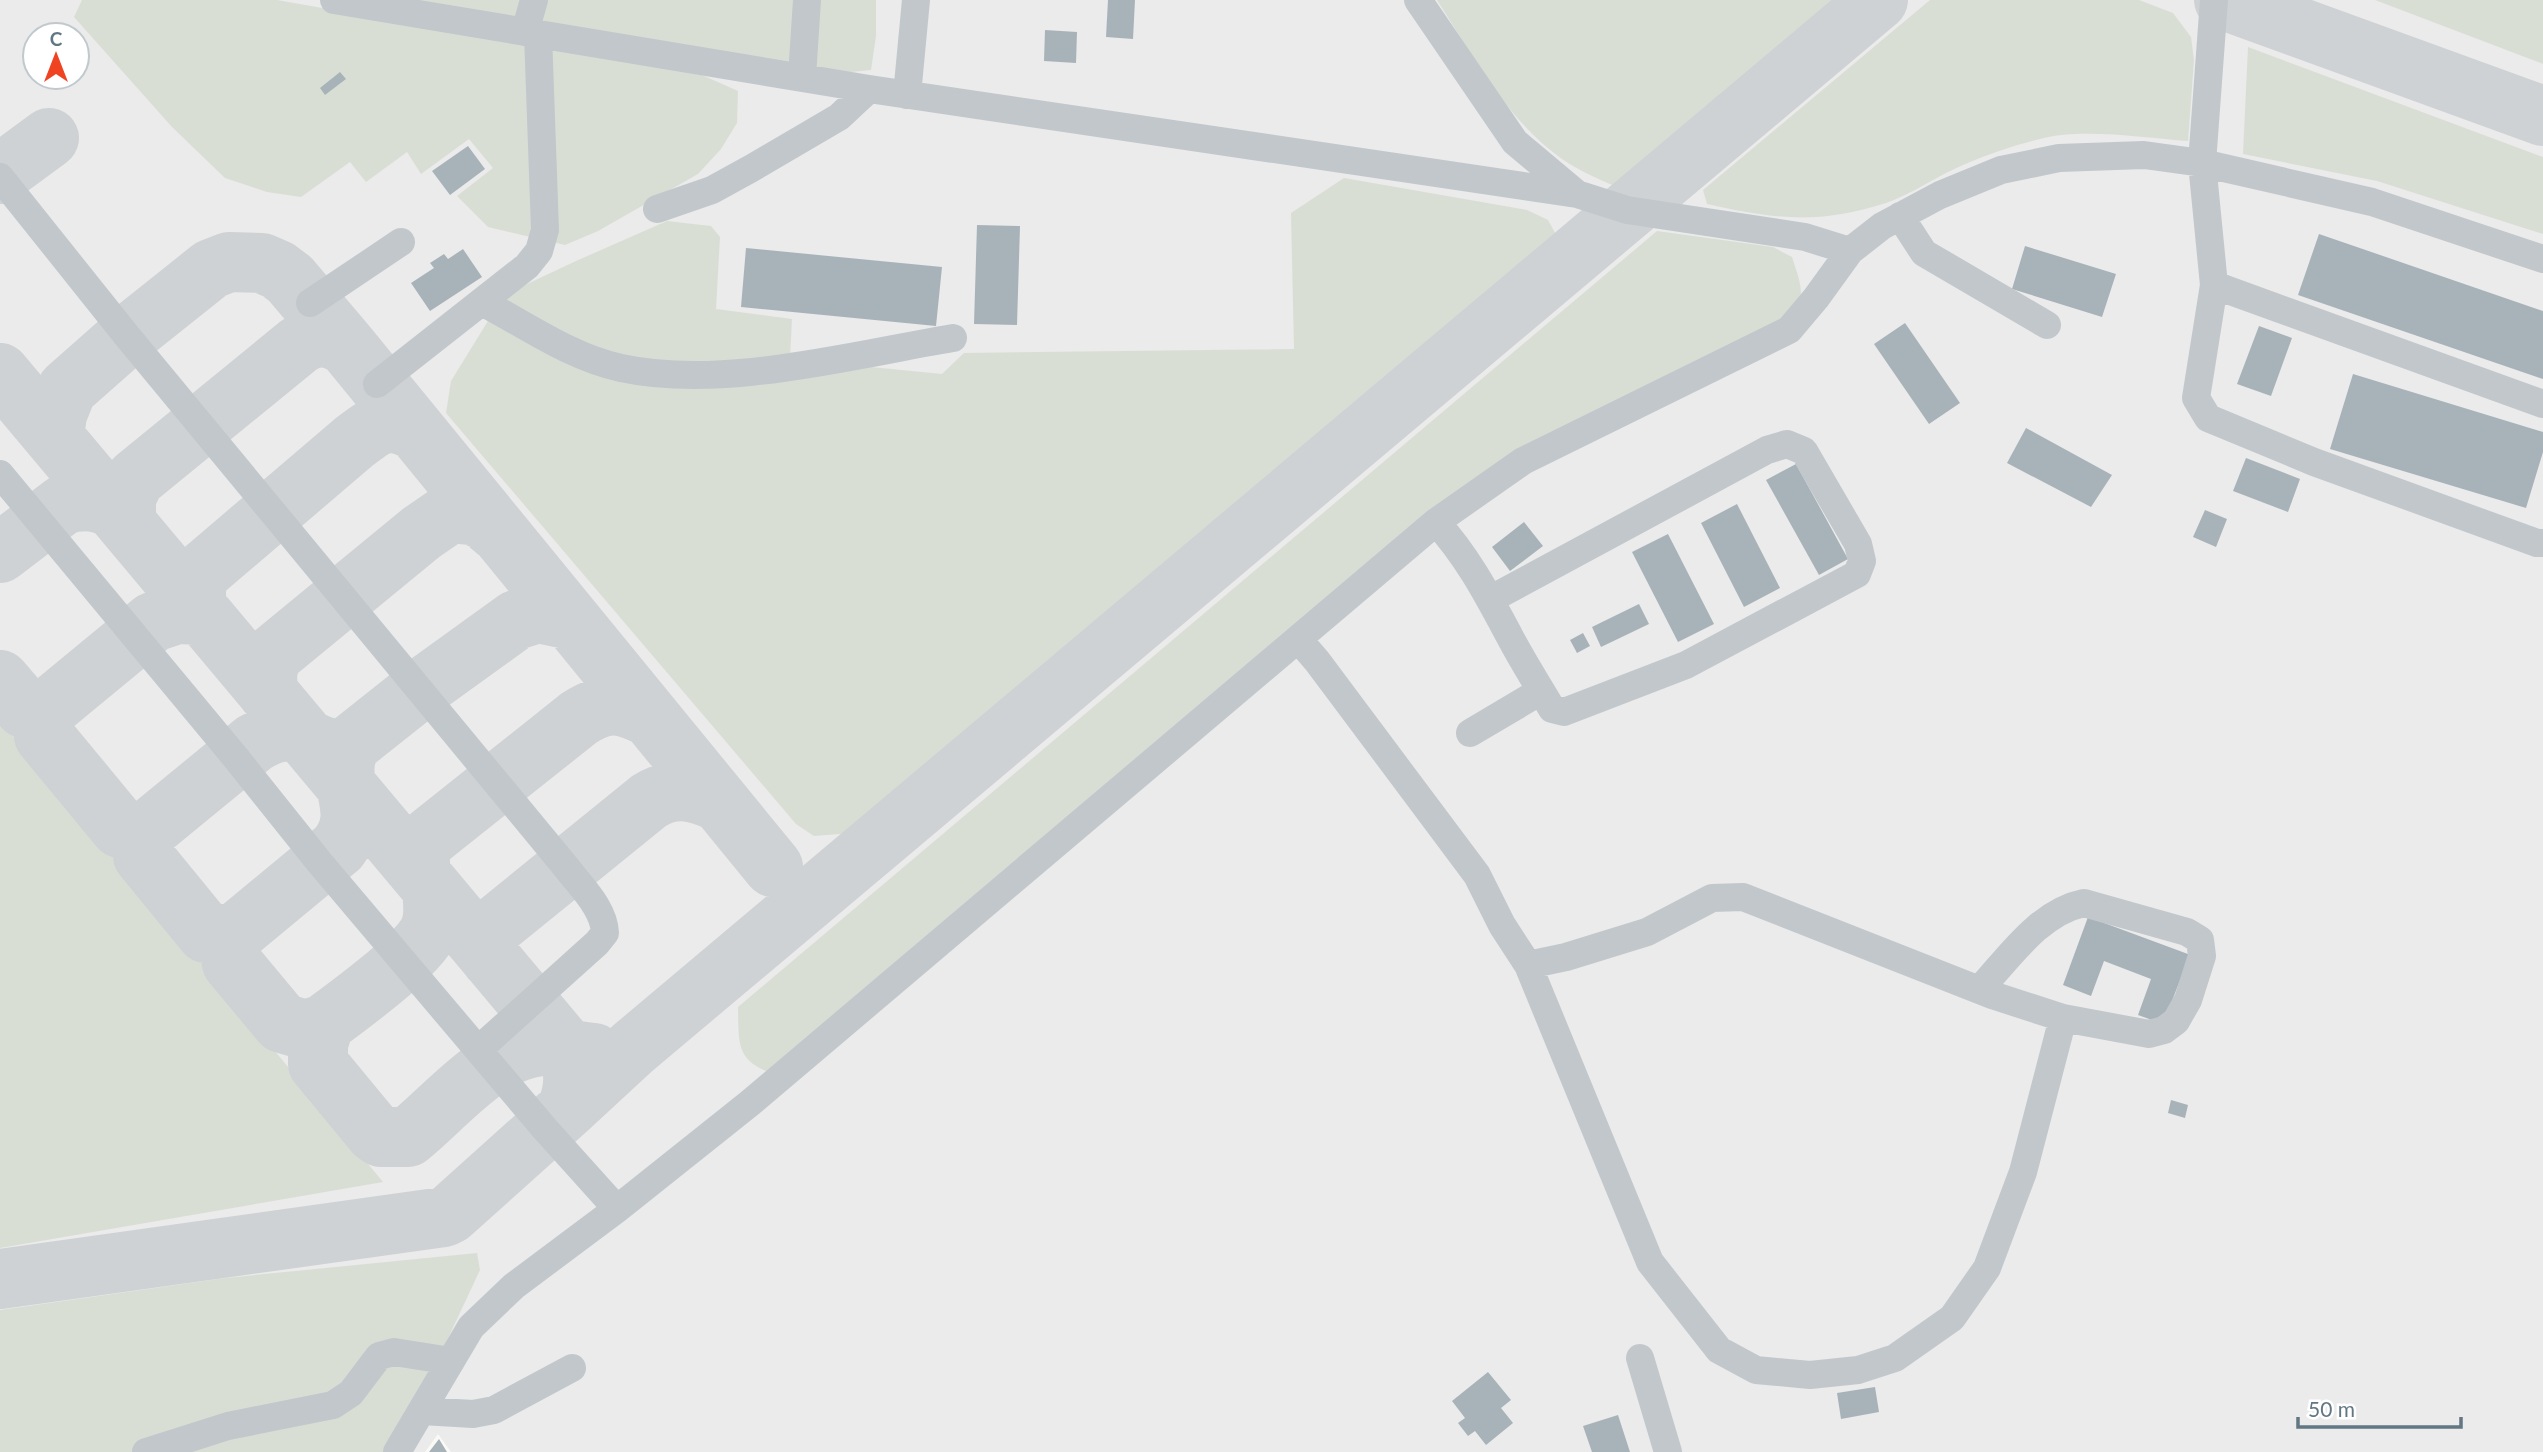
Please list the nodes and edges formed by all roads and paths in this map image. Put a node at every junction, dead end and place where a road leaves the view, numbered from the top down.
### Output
1 (334, 0) edge
2 (534, 0) edge
3 (807, 0) edge
4 (916, 0) edge
5 (1418, 0) edge
6 (2214, 0) edge
7 (531, 33) junction
8 (802, 77) junction
9 (869, 89) junction
10 (907, 95) junction
11 (2202, 163) junction
12 (0, 177) edge
13 (1577, 194) junction
14 (657, 209) dead end
15 (1900, 216) junction
16 (401, 242) dead end
17 (1850, 251) junction
18 (2543, 259) edge
19 (2214, 285) junction
20 (482, 302) junction
21 (310, 303) dead end
22 (2047, 325) dead end
23 (953, 338) dead end
24 (377, 384) dead end
25 (2543, 404) edge
26 (0, 474) edge
27 (1436, 522) junction
28 (2543, 543) edge
29 (1491, 599) junction
30 (1298, 639) junction
31 (1541, 691) junction
32 (1470, 733) dead end
33 (1528, 965) junction
34 (1981, 988) junction
35 (2063, 1018) junction
36 (478, 1050) junction
37 (617, 1209) junction
38 (1640, 1358) dead end
39 (451, 1361) junction
40 (572, 1368) dead end
41 (422, 1411) junction
42 (146, 1452) edge
43 (397, 1452) edge
44 (1668, 1452) edge

1 - 7 lane
2 - 7 lane
3 - 8 lane
4 - 10 lane
5 - 13 lane
6 - 11 lane
7 - 8 lane
7 - 20 lane
8 - 9 lane
9 - 10 lane
9 - 14 lane
10 - 13 lane
11 - 15 lane
11 - 18 lane
11 - 19 lane
12 - 36 lane
13 - 17 lane
15 - 17 lane
15 - 22 lane
16 - 21 lane
17 - 27 lane
19 - 25 lane
19 - 28 lane
20 - 23 lane
20 - 24 lane
26 - 36 lane
27 - 29 lane
27 - 30 lane
29 - 31 lane
29 - 31 lane
30 - 33 lane
30 - 37 lane
31 - 32 lane
33 - 34 lane
33 - 35 lane
34 - 35 lane
34 - 35 lane
36 - 37 lane
37 - 39 lane
38 - 44 lane
39 - 41 lane
39 - 42 lane
40 - 41 lane
41 - 43 lane

